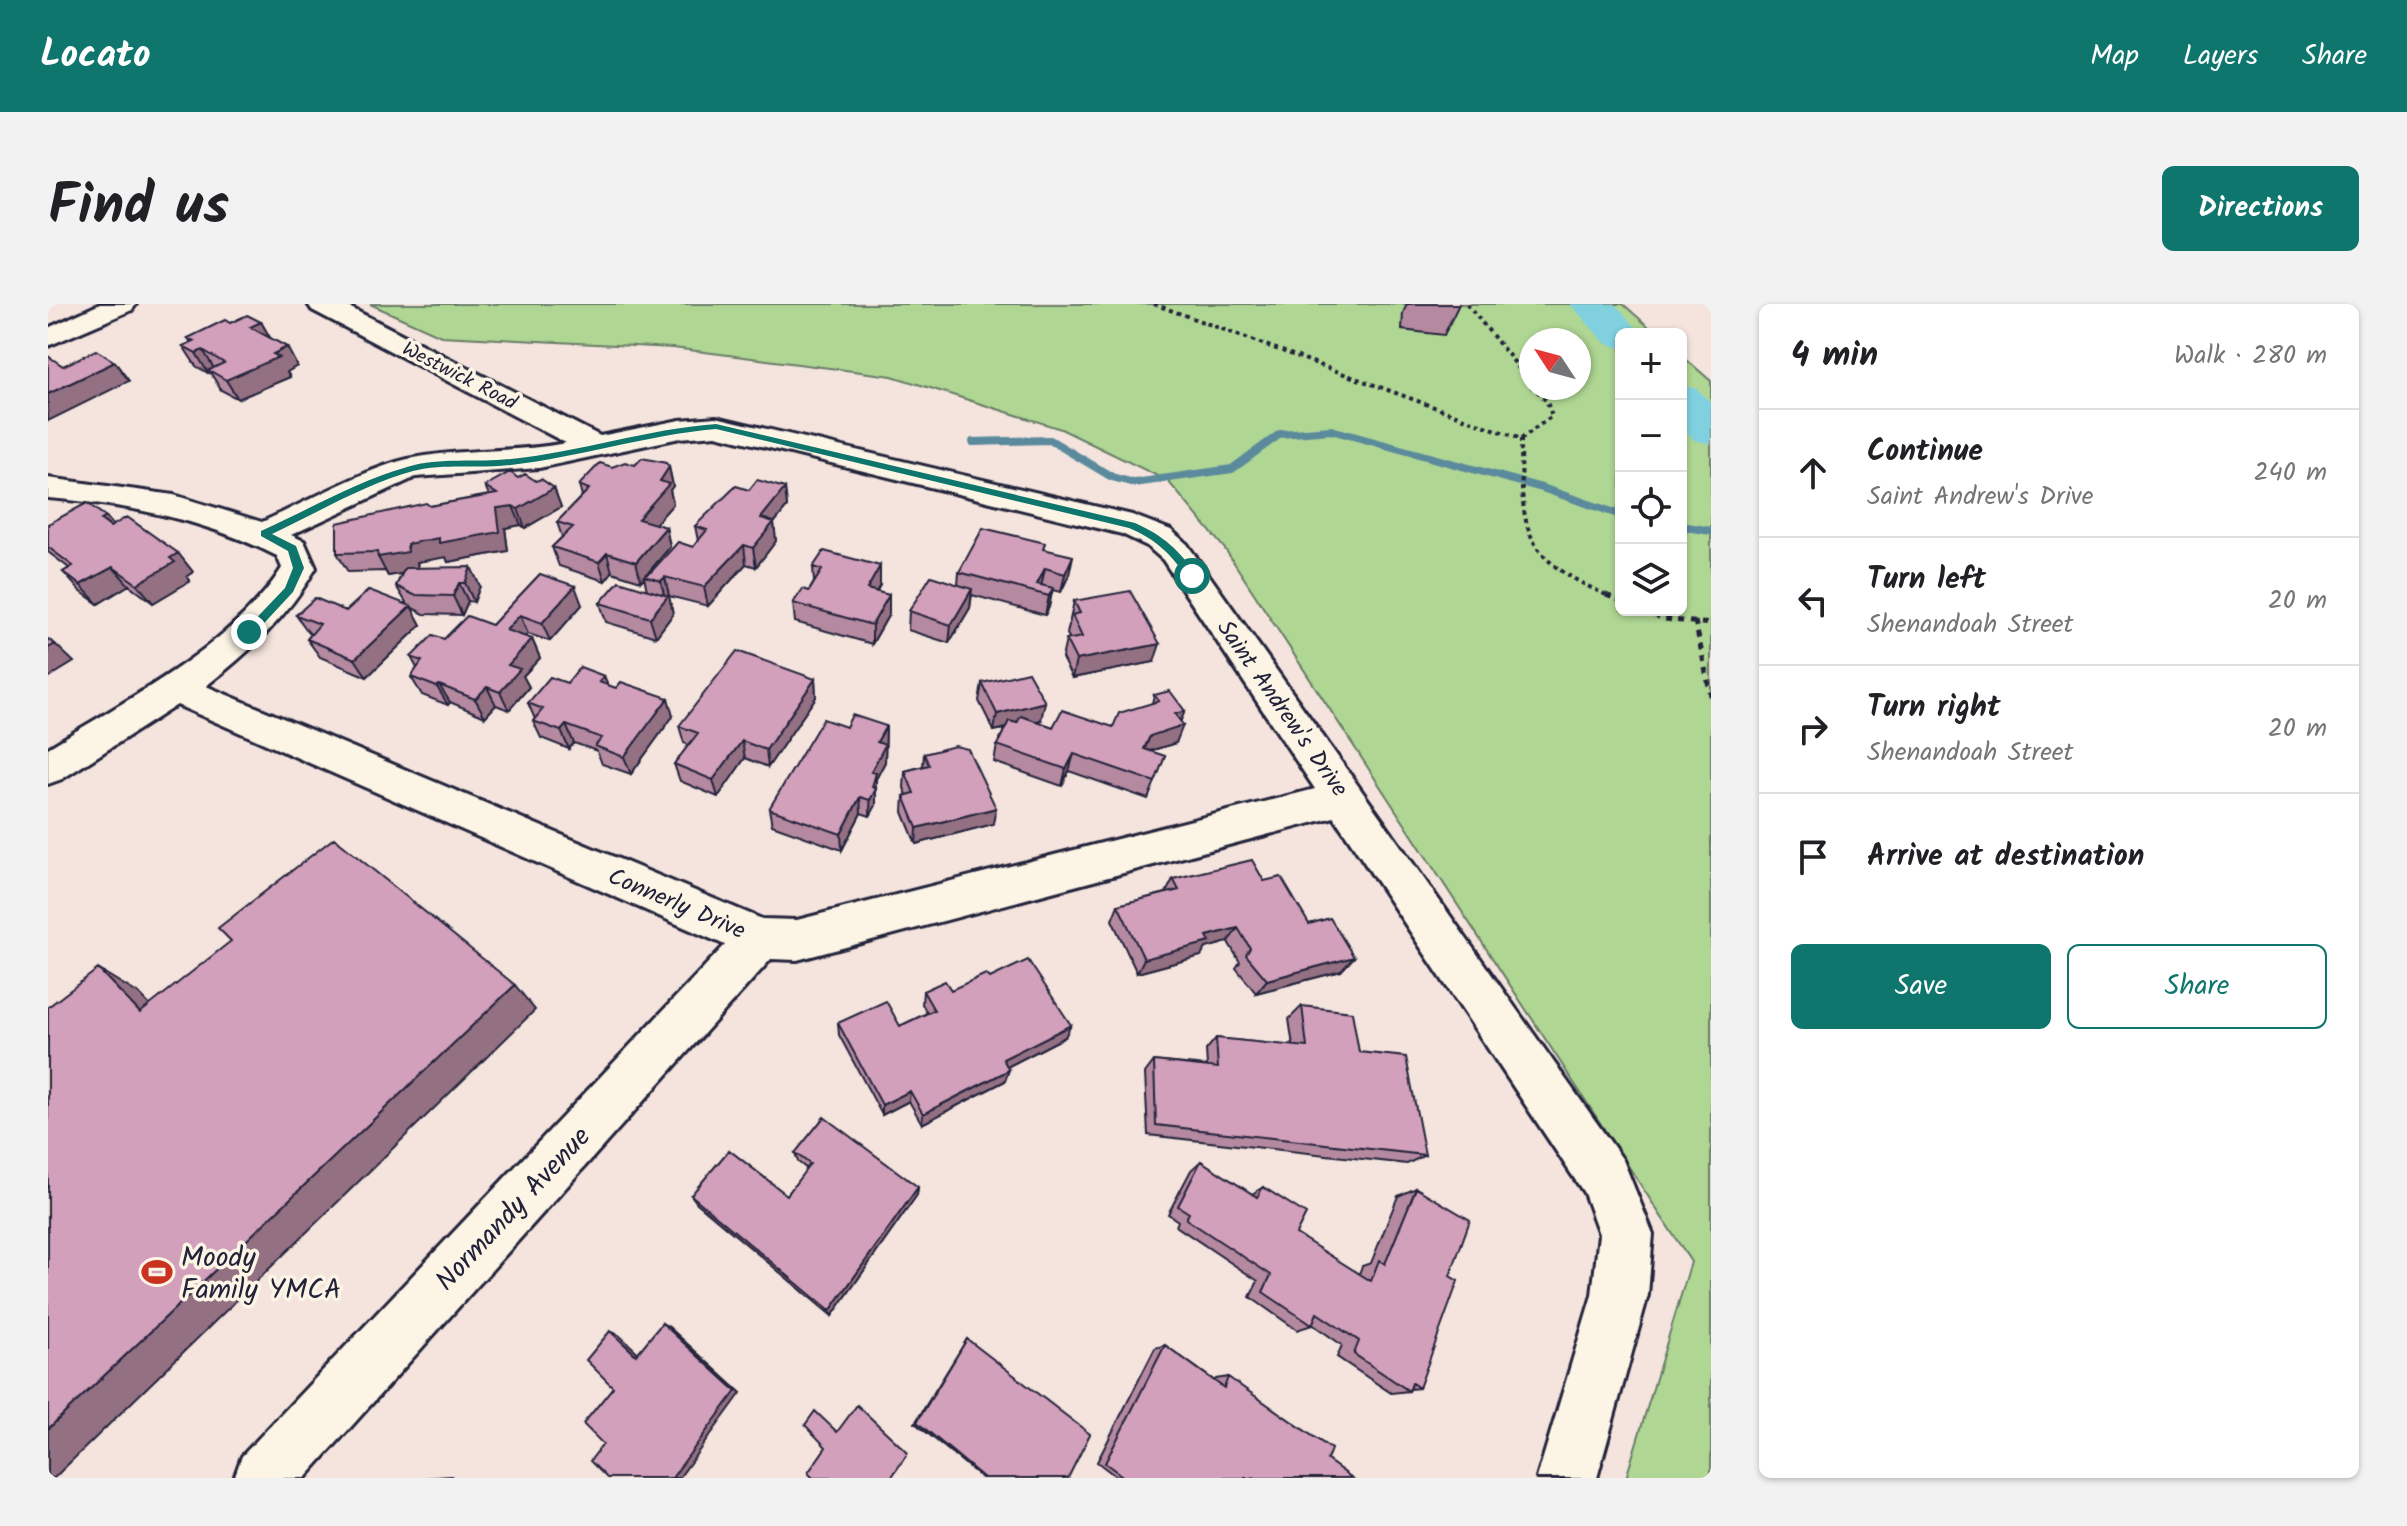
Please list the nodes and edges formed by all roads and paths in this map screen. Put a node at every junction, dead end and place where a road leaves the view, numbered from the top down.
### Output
1 (122, 304) edge
2 (322, 304) edge
3 (1154, 304) edge
4 (1467, 304) edge
5 (48, 338) edge
6 (1519, 368) edge
7 (1545, 400) edge
8 (1521, 439) junction
9 (598, 447) junction
10 (48, 488) edge
11 (264, 534) junction
12 (1615, 599) edge
13 (1657, 616) edge
14 (1695, 621) junction
15 (1711, 624) edge
16 (172, 687) junction
17 (1711, 696) edge
18 (48, 768) edge
19 (1345, 798) junction
20 (760, 939) junction
21 (264, 1478) edge
22 (1567, 1478) edge

1 - 5 street
2 - 9 street, Westwick Road
3 - 8 path
4 - 6 path
7 - 8 path
8 - 12 path
9 - 11 street, Saint Andrew's Drive
9 - 19 street, Saint Andrew's Drive
10 - 11 street
11 - 16 street
13 - 14 path
14 - 15 path
14 - 17 path
16 - 18 street
16 - 20 street, Connerly Drive
19 - 20 street, Connerly Drive
19 - 22 street, Saint Andrew's Drive
20 - 21 street, Normandy Avenue

